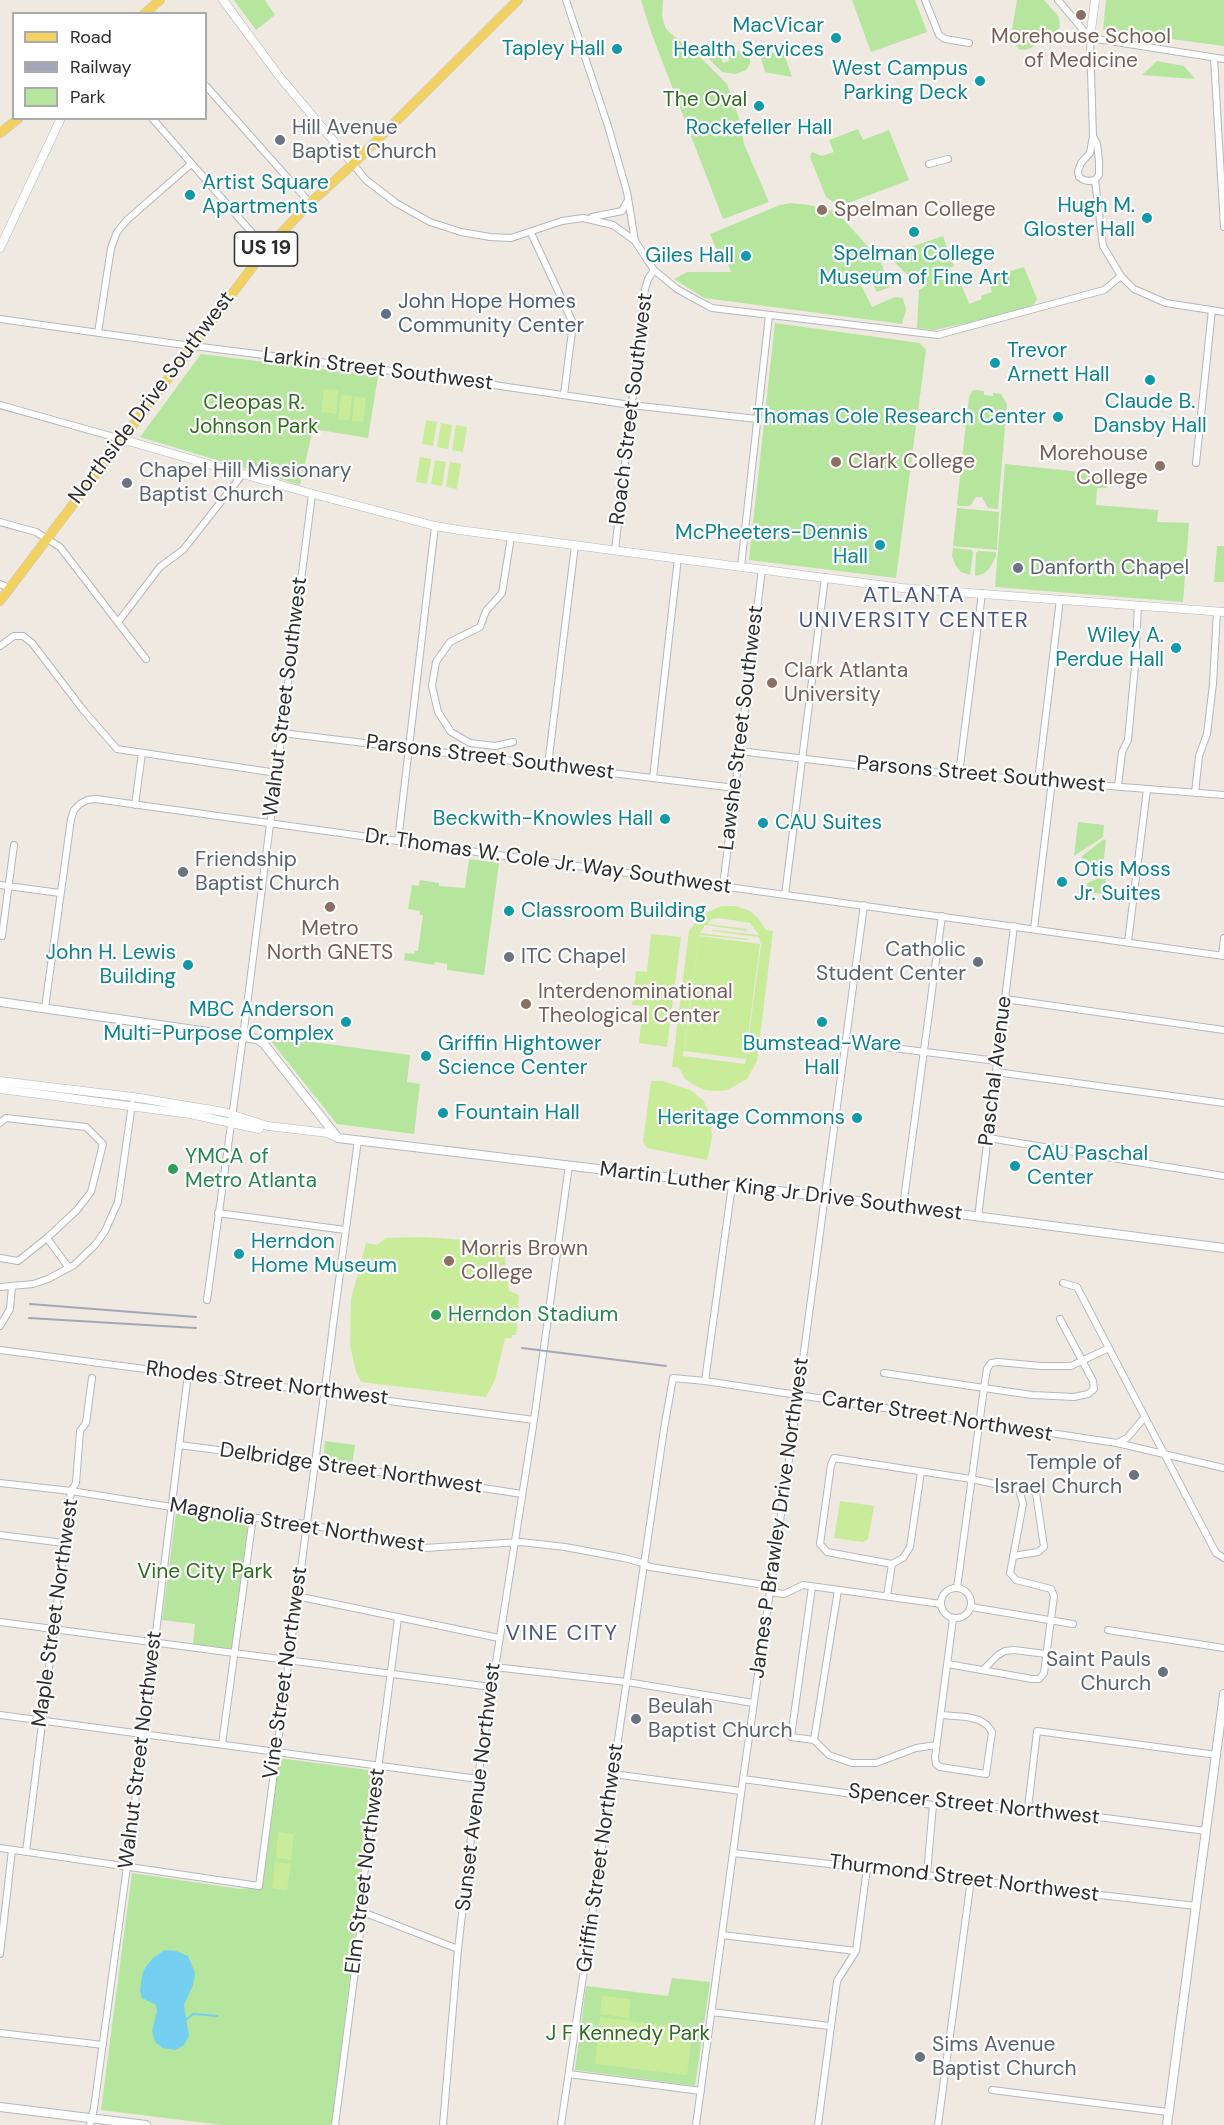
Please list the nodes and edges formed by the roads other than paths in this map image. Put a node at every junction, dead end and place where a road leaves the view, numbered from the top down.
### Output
1 (160, 0) edge
2 (223, 0) edge
3 (518, 0) edge
4 (566, 0) edge
5 (925, 0) edge
6 (1058, 0) edge
7 (1095, 0) edge
8 (146, 12) edge
9 (1090, 38) junction
10 (969, 43) dead end
11 (1214, 58) junction
12 (1224, 59) edge
13 (207, 87) edge
14 (16, 120) edge
15 (60, 120) edge
16 (154, 120) edge
17 (0, 133) edge
18 (1093, 136) junction
19 (948, 159) dead end
20 (191, 164) junction
21 (353, 164) junction
22 (930, 164) dead end
23 (1095, 180) junction
24 (628, 199) junction
25 (310, 203) junction
26 (583, 218) junction
27 (1224, 227) edge
28 (531, 233) junction
29 (635, 241) junction
30 (0, 248) edge
31 (266, 249) junction
32 (654, 270) junction
33 (1121, 276) junction
34 (1212, 310) junction
35 (1224, 312) edge
36 (769, 315) junction
37 (0, 319) edge
38 (98, 333) junction
39 (191, 346) junction
40 (564, 395) junction
41 (0, 405) edge
42 (632, 405) junction
43 (757, 419) junction
44 (121, 439) junction
45 (1196, 463) dead end
46 (242, 475) junction
47 (312, 494) junction
48 (0, 522) edge
49 (435, 526) junction
50 (511, 537) junction
51 (46, 539) junction
52 (575, 545) junction
53 (615, 550) junction
54 (678, 558) junction
55 (741, 566) junction
56 (762, 569) junction
57 (825, 577) junction
58 (5, 586) edge
59 (982, 593) junction
60 (1060, 599) junction
61 (0, 601) edge
62 (1138, 605) junction
63 (1220, 612) edge
64 (118, 622) junction
65 (0, 646) edge
66 (146, 659) dead end
67 (282, 733) junction
68 (513, 742) dead end
69 (409, 748) junction
70 (739, 751) junction
71 (142, 753) junction
72 (802, 759) junction
73 (548, 765) junction
74 (277, 773) junction
75 (959, 774) junction
76 (653, 778) junction
77 (1038, 780) junction
78 (1052, 781) junction
79 (1118, 786) junction
80 (735, 788) junction
81 (1146, 789) junction
82 (1195, 793) junction
83 (1224, 795) edge
84 (135, 805) junction
85 (270, 823) junction
86 (398, 841) junction
87 (14, 846) dead end
88 (0, 885) edge
89 (9, 886) junction
90 (723, 886) junction
91 (60, 893) junction
92 (785, 895) junction
93 (864, 905) junction
94 (942, 916) junction
95 (1014, 926) junction
96 (1034, 929) junction
97 (2, 936) dead end
98 (1224, 938) edge
99 (1128, 942) junction
100 (1223, 956) edge
101 (1005, 999) junction
102 (0, 1002) edge
103 (45, 1008) junction
104 (1224, 1030) edge
105 (243, 1037) junction
106 (846, 1042) junction
107 (923, 1052) junction
108 (997, 1061) junction
109 (996, 1072) junction
110 (0, 1081) edge
111 (0, 1089) edge
112 (132, 1101) junction
113 (1224, 1103) edge
114 (231, 1119) junction
115 (0, 1123) edge
116 (338, 1138) junction
117 (988, 1138) junction
118 (358, 1140) junction
119 (569, 1165) junction
120 (1224, 1176) edge
121 (732, 1185) junction
122 (825, 1197) junction
123 (903, 1208) junction
124 (218, 1213) junction
125 (978, 1217) junction
126 (345, 1230) junction
127 (47, 1238) junction
128 (1224, 1248) edge
129 (0, 1258) edge
130 (69, 1268) junction
131 (1064, 1283) dead end
132 (0, 1287) edge
133 (12, 1287) junction
134 (207, 1300) dead end
135 (1060, 1319) dead end
136 (0, 1326) edge
137 (1109, 1348) junction
138 (0, 1350) edge
139 (1083, 1361) junction
140 (885, 1373) dead end
141 (188, 1374) junction
142 (92, 1377) dead end
143 (673, 1378) joint
144 (705, 1382) junction
145 (984, 1388) junction
146 (324, 1391) junction
147 (798, 1395) junction
148 (1144, 1418) junction
149 (534, 1420) junction
150 (979, 1423) junction
151 (1118, 1443) junction
152 (179, 1445) junction
153 (1165, 1454) junction
154 (314, 1462) junction
155 (1224, 1468) edge
156 (921, 1472) junction
157 (971, 1476) junction
158 (0, 1484) edge
159 (1019, 1489) junction
160 (71, 1491) junction
161 (522, 1494) junction
162 (171, 1507) junction
163 (253, 1517) junction
164 (306, 1524) junction
165 (0, 1535) edge
166 (513, 1542) junction
167 (64, 1543) junction
168 (1013, 1556) junction
169 (1224, 1558) edge
170 (644, 1564) junction
171 (892, 1564) junction
172 (812, 1587) junction
173 (957, 1588) junction
174 (770, 1589) junction
175 (838, 1590) junction
176 (296, 1596) junction
177 (886, 1596) junction
178 (940, 1604) junction
179 (971, 1607) junction
180 (398, 1618) junction
181 (953, 1619) junction
182 (1050, 1620) junction
183 (0, 1622) edge
184 (1073, 1624) dead end
185 (53, 1629) junction
186 (1108, 1630) dead end
187 (498, 1638) junction
188 (153, 1642) junction
189 (1224, 1648) edge
190 (234, 1653) junction
191 (1046, 1654) junction
192 (287, 1660) junction
193 (948, 1664) junction
194 (494, 1667) junction
195 (984, 1670) junction
196 (391, 1674) junction
197 (627, 1682) junction
198 (491, 1687) junction
199 (1224, 1694) edge
200 (753, 1703) junction
201 (941, 1714) junction
202 (0, 1715) edge
203 (42, 1720) junction
204 (142, 1734) junction
205 (814, 1740) junction
206 (222, 1744) junction
207 (937, 1745) junction
208 (275, 1752) junction
209 (1216, 1755) junction
210 (378, 1766) junction
211 (613, 1774) junction
212 (478, 1779) junction
213 (743, 1779) junction
214 (741, 1791) junction
215 (933, 1805) junction
216 (1029, 1808) junction
217 (1206, 1831) junction
218 (0, 1848) edge
219 (12, 1850) junction
220 (26, 1852) junction
221 (733, 1853) junction
222 (126, 1866) junction
223 (867, 1868) junction
224 (927, 1874) junction
225 (971, 1879) junction
226 (1196, 1906) junction
227 (360, 1911) junction
228 (722, 1935) junction
229 (458, 1949) junction
230 (856, 1951) junction
231 (0, 1954) edge
232 (711, 2012) junction
233 (830, 2026) junction
234 (0, 2032) edge
235 (103, 2044) junction
236 (569, 2074) junction
237 (992, 2090) dead end
238 (701, 2091) junction
239 (0, 2107) edge
240 (1168, 2112) junction
241 (91, 2122) edge
242 (146, 2125) edge
243 (335, 2125) edge
244 (442, 2125) edge
245 (561, 2125) edge
246 (696, 2125) edge
247 (818, 2125) edge
248 (939, 2125) edge
249 (1167, 2125) edge

1 - 8 main road
2 - 21 street
3 - 21 main road, Northside Drive Southwest / US 19
4 - 24 street
5 - 10 street
6 - 9 street
7 - 9 street
9 - 11 street
9 - 18 street
11 - 12 street
11 - 27 street
13 - 25 street
14 - 17 main road
15 - 30 street
16 - 20 street
18 - 23 street
18 - 23 street
19 - 22 street
20 - 31 street
20 - 38 street
21 - 25 main road, Northside Drive Southwest / US 19
21 - 28 street
23 - 33 street
24 - 26 street
24 - 29 street
25 - 31 main road, Northside Drive Southwest / US 19
26 - 28 street
26 - 29 street
28 - 40 street
29 - 32 street
31 - 39 main road, Northside Drive Southwest / US 19
32 - 36 street
32 - 42 street, Roach Street Southwest
33 - 34 street
33 - 36 street
34 - 35 street
34 - 45 street
36 - 43 street
37 - 38 street, Larkin Street Southwest
38 - 39 street, Larkin Street Southwest
39 - 40 street, Larkin Street Southwest
39 - 44 main road, Northside Drive Southwest / US 19
40 - 42 street, Larkin Street Southwest
41 - 44 street
42 - 43 street, Larkin Street Southwest
42 - 53 street, Roach Street Southwest
43 - 55 street
44 - 46 street
44 - 51 main road, Northside Drive Southwest / US 19
46 - 47 street
46 - 64 street
47 - 49 street
47 - 67 street, Walnut Street Southwest
48 - 51 street
49 - 50 street
49 - 69 street
50 - 52 street
50 - 68 street
51 - 58 main road, Northside Drive Southwest / US 19
51 - 64 street
52 - 53 street
52 - 73 street
53 - 54 street
54 - 55 street
54 - 76 street
55 - 56 street
56 - 57 street
56 - 70 street, Lawshe Street Southwest
57 - 59 street
57 - 72 street
58 - 61 main road, Northside Drive Southwest / US 19
59 - 60 street
59 - 75 street
60 - 62 street
60 - 77 street
62 - 63 street
62 - 79 street
63 - 82 street
64 - 66 street
65 - 71 street
67 - 69 street, Parsons Street Southwest
67 - 74 street, Walnut Street Southwest
69 - 73 street, Parsons Street Southwest
69 - 86 street
70 - 72 street, Parsons Street Southwest
70 - 80 street, Lawshe Street Southwest
71 - 74 street
71 - 84 street
72 - 75 street, Parsons Street Southwest
72 - 92 street
73 - 76 street, Parsons Street Southwest
74 - 85 street, Walnut Street Southwest
75 - 77 street, Parsons Street Southwest
76 - 80 street, Parsons Street Southwest
77 - 78 street, Parsons Street Southwest
78 - 79 street, Parsons Street Southwest
78 - 96 street
79 - 81 street, Parsons Street Southwest
80 - 90 street, Lawshe Street Southwest
81 - 82 street, Parsons Street Southwest
81 - 99 street
82 - 83 street, Parsons Street Southwest
84 - 85 street, Dr. Thomas W. Cole Jr. Way Southwest
84 - 91 street, Dr. Thomas W. Cole Jr. Way Southwest
85 - 86 street, Dr. Thomas W. Cole Jr. Way Southwest
85 - 105 street, Walnut Street Southwest
86 - 90 street, Dr. Thomas W. Cole Jr. Way Southwest
87 - 89 street
88 - 89 street
89 - 91 street
89 - 97 street
90 - 92 street, Dr. Thomas W. Cole Jr. Way Southwest
91 - 103 street, Dr. Thomas W. Cole Jr. Way Southwest
92 - 93 street, Dr. Thomas W. Cole Jr. Way Southwest
93 - 94 street, Dr. Thomas W. Cole Jr. Way Southwest
93 - 106 street, James P Brawley Drive Northwest
94 - 95 street, Dr. Thomas W. Cole Jr. Way Southwest
94 - 107 street
95 - 96 street, Dr. Thomas W. Cole Jr. Way Southwest
95 - 101 street, Paschal Avenue
96 - 99 street, Dr. Thomas W. Cole Jr. Way Southwest
98 - 100 street
99 - 100 street, Dr. Thomas W. Cole Jr. Way Southwest
101 - 104 street
101 - 108 street, Paschal Avenue
102 - 103 main road
103 - 105 main road
105 - 114 street, Walnut Street Southwest
105 - 116 main road
106 - 107 street
106 - 122 street, James P Brawley Drive Northwest
107 - 108 street
107 - 123 street
108 - 109 street, Paschal Avenue
109 - 113 street
109 - 117 street, Paschal Avenue
110 - 112 street
111 - 112 street
112 - 114 street
112 - 130 street
114 - 116 street
114 - 124 street
115 - 127 street
116 - 118 main road, Martin Luther King Jr Drive Southwest
117 - 120 street
117 - 125 street, Paschal Avenue
118 - 119 main road, Martin Luther King Jr Drive Southwest
118 - 126 street, Vine Street Northwest
119 - 121 main road, Martin Luther King Jr Drive Southwest
119 - 149 street, Sunset Avenue Northwest
121 - 122 main road, Martin Luther King Jr Drive Southwest
121 - 144 street
122 - 123 main road, Martin Luther King Jr Drive Southwest
122 - 147 street, James P Brawley Drive Northwest
123 - 125 main road, Martin Luther King Jr Drive Southwest
124 - 126 street
124 - 134 street
125 - 128 main road, Martin Luther King Jr Drive Southwest
126 - 146 street, Vine Street Northwest, bridge
127 - 129 street
127 - 130 street
130 - 133 street
131 - 137 street
132 - 133 street
133 - 136 street
135 - 139 street
137 - 139 street
137 - 148 street
138 - 141 street, Rhodes Street Northwest
139 - 145 street
139 - 145 street
140 - 145 street
141 - 146 street, Rhodes Street Northwest
141 - 152 street, Walnut Street Northwest
142 - 160 street, Maple Street Northwest
143 - 144 street, Carter Street Northwest
143 - 170 street, Griffin Street Northwest
144 - 147 street, Carter Street Northwest
145 - 150 street
146 - 149 street, Rhodes Street Northwest
146 - 154 street, Vine Street Northwest
147 - 150 street, Carter Street Northwest
147 - 174 street, James P Brawley Drive Northwest
148 - 151 street
148 - 153 street
149 - 161 street, Sunset Avenue Northwest
150 - 151 street, Carter Street Northwest
150 - 157 street
151 - 153 street, Carter Street Northwest
152 - 154 street, Delbridge Street Northwest
152 - 162 street, Walnut Street Northwest
153 - 155 street, Carter Street Northwest
153 - 169 street
154 - 161 street, Delbridge Street Northwest
154 - 164 street, Vine Street Northwest
156 - 157 street
156 - 171 street
156 - 171 street
157 - 159 street
157 - 173 street
158 - 160 street, Magnolia Street Northwest
159 - 168 street
159 - 168 street
160 - 162 street, Magnolia Street Northwest
160 - 167 street, Maple Street Northwest
161 - 166 street, Sunset Avenue Northwest
162 - 163 street, Magnolia Street Northwest
162 - 188 street, Walnut Street Northwest
163 - 164 street, Magnolia Street Northwest
163 - 190 street
164 - 166 street, Magnolia Street Northwest
164 - 176 street, Vine Street Northwest
165 - 167 street
166 - 170 street, Magnolia Street Northwest
166 - 187 street, Sunset Avenue Northwest
167 - 185 street, Maple Street Northwest
168 - 182 street
170 - 174 street, Magnolia Street Northwest
170 - 197 street, Griffin Street Northwest
171 - 177 street
172 - 174 street, Magnolia Street Northwest
172 - 175 street, Magnolia Street Northwest
172 - 205 street
173 - 178 street
173 - 179 street
174 - 200 street, James P Brawley Drive Northwest
175 - 177 street, Magnolia Street Northwest
175 - 205 street
176 - 180 street
176 - 192 street, Vine Street Northwest
177 - 178 street, Magnolia Street Northwest
178 - 181 street
179 - 181 street
179 - 182 street
180 - 187 street
180 - 196 street, Elm Street Northwest
181 - 193 street
182 - 184 street
182 - 191 street
183 - 185 street
185 - 188 street
185 - 203 street, Maple Street Northwest
186 - 189 street
187 - 194 street, Sunset Avenue Northwest
188 - 190 street
188 - 204 street, Walnut Street Northwest
190 - 192 street
190 - 206 street
191 - 195 street
191 - 195 street
192 - 196 street
192 - 208 street, Vine Street Northwest
193 - 195 street
193 - 201 street
194 - 197 street
194 - 198 street, Sunset Avenue Northwest
196 - 198 street
196 - 210 street, Elm Street Northwest
197 - 200 street
197 - 211 street, Griffin Street Northwest
198 - 212 street, Sunset Avenue Northwest
199 - 209 main road
200 - 213 street, James P Brawley Drive Northwest
201 - 207 street
201 - 207 street
202 - 203 street
203 - 204 street
203 - 220 street, Maple Street Northwest
204 - 206 street
204 - 222 street, Walnut Street Northwest
205 - 207 street
206 - 208 street
208 - 210 street
208 - 222 street, Vine Street Northwest
209 - 216 street
209 - 217 main road
210 - 212 street
210 - 227 street, Elm Street Northwest
211 - 214 street
211 - 236 street, Griffin Street Northwest
212 - 229 street, Sunset Avenue Northwest
213 - 214 street, James P Brawley Drive Northwest
213 - 215 street, Spencer Street Northwest
214 - 221 street, James P Brawley Drive Northwest
215 - 216 street, Spencer Street Northwest
215 - 224 street
216 - 217 street, Spencer Street Northwest
217 - 226 main road
218 - 219 street
219 - 220 street
219 - 231 street
220 - 222 street
221 - 223 street, Thurmond Street Northwest
221 - 228 street, James P Brawley Drive Northwest
222 - 235 street, Walnut Street Northwest
223 - 224 street, Thurmond Street Northwest
223 - 230 street
224 - 225 street, Thurmond Street Northwest
225 - 226 street, Thurmond Street Northwest
225 - 248 street
226 - 240 main road
227 - 229 street
227 - 243 street, Elm Street Northwest
228 - 230 street
228 - 232 street, James P Brawley Drive Northwest
229 - 244 street, Sunset Avenue Northwest
230 - 233 street
232 - 233 street
232 - 238 street, James P Brawley Drive Northwest
233 - 247 street
234 - 235 street
235 - 241 street, Walnut Street Northwest
236 - 238 street
236 - 245 street, Griffin Street Northwest
237 - 240 street
238 - 246 street, James P Brawley Drive Northwest
239 - 241 main road
240 - 249 main road
241 - 242 main road

